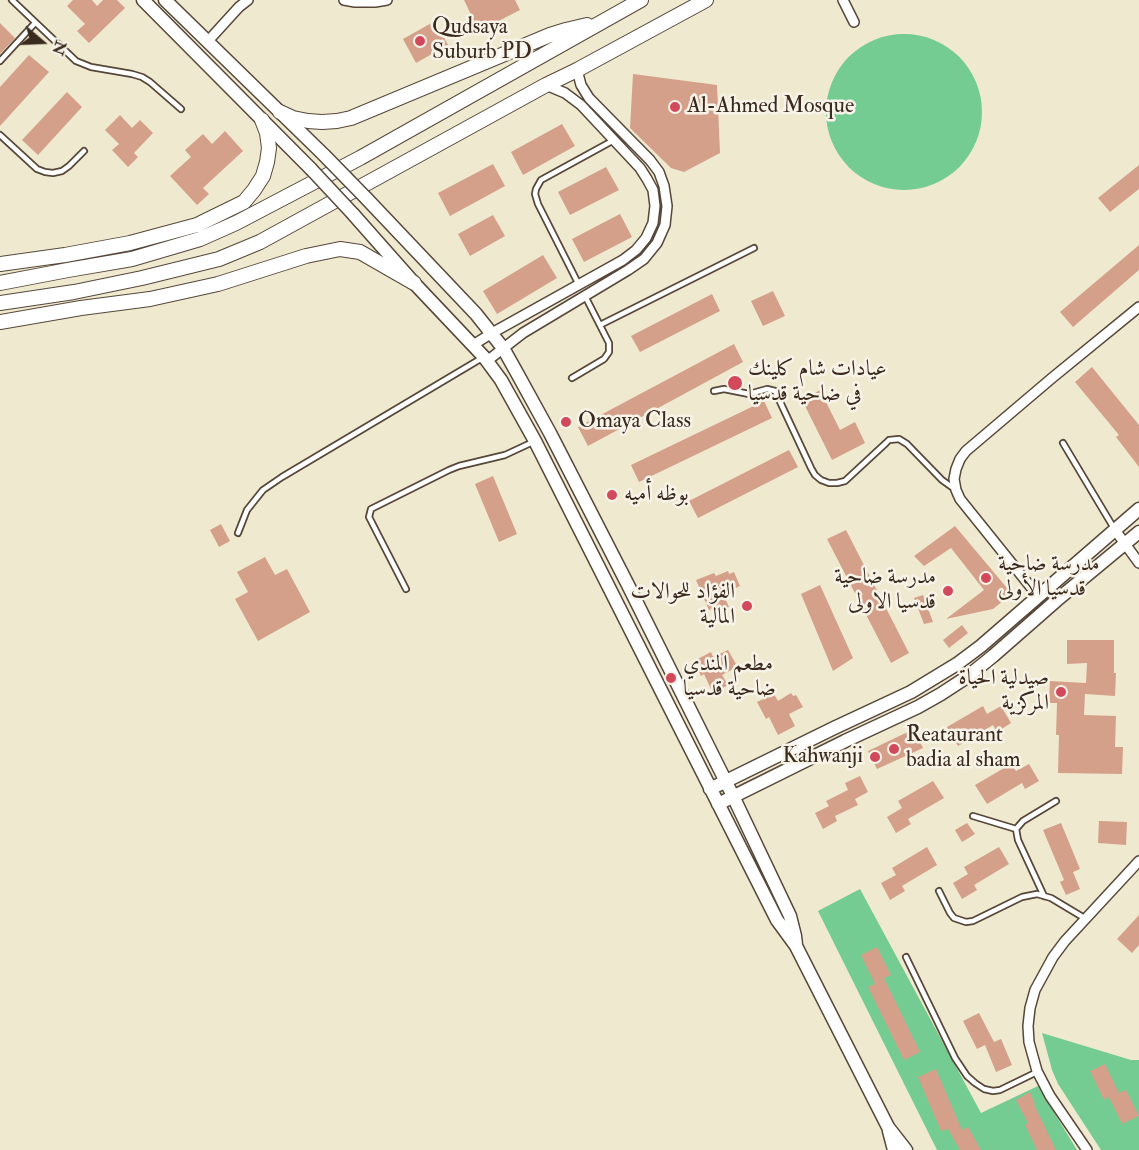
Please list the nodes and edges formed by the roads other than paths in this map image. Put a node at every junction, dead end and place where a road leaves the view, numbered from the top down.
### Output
1 (12, 0) edge
2 (143, 0) edge
3 (165, 0) edge
4 (248, 0) edge
5 (344, 0) edge
6 (387, 0) edge
7 (641, 0) edge
8 (706, 0) edge
9 (843, 0) edge
10 (35, 22) junction
11 (854, 22) dead end
12 (598, 24) junction
13 (208, 41) junction
14 (0, 61) edge
15 (577, 70) junction
16 (546, 85) junction
17 (181, 109) dead end
18 (280, 112) junction
19 (262, 120) junction
20 (0, 135) edge
21 (614, 140) junction
22 (84, 151) dead end
23 (754, 248) dead end
24 (0, 264) edge
25 (414, 282) junction
26 (0, 283) edge
27 (579, 285) junction
28 (585, 296) junction
29 (0, 303) edge
30 (1139, 307) edge
31 (0, 322) edge
32 (600, 326) junction
33 (492, 333) junction
34 (473, 345) junction
35 (503, 348) junction
36 (486, 359) junction
37 (572, 378) dead end
38 (714, 391) dead end
39 (535, 441) junction
40 (1063, 443) dead end
41 (956, 490) junction
42 (1139, 509) edge
43 (1115, 530) junction
44 (1139, 532) edge
45 (238, 533) dead end
46 (1125, 543) junction
47 (1139, 563) edge
48 (628, 585) junction
49 (406, 589) dead end
50 (1043, 592) junction
51 (613, 593) junction
52 (1057, 600) junction
53 (1025, 607) junction
54 (1035, 619) junction
55 (714, 757) junction
56 (698, 765) junction
57 (726, 782) junction
58 (711, 789) junction
59 (733, 796) junction
60 (1056, 801) dead end
61 (718, 804) junction
62 (973, 816) dead end
63 (744, 818) junction
64 (729, 825) junction
65 (1016, 829) junction
66 (1139, 861) edge
67 (939, 891) dead end
68 (1044, 896) junction
69 (1086, 919) junction
70 (796, 946) junction
71 (906, 957) dead end
72 (1037, 1071) junction
73 (888, 1127) junction
74 (894, 1150) edge
75 (906, 1150) edge
76 (1087, 1150) edge

1 - 10 lane
2 - 19 main road
3 - 13 main road
4 - 13 street
5 - 6 street
7 - 12 main road
8 - 15 main road
9 - 11 street
10 - 14 lane
10 - 17 lane
12 - 18 main road
12 - 26 main road
13 - 18 main road
15 - 16 main road
15 - 28 street
16 - 21 street
16 - 29 main road
18 - 33 main road, bridge
19 - 24 main road
19 - 25 main road, bridge
20 - 22 lane
21 - 27 street
21 - 27 lane
23 - 32 lane
25 - 31 main road
25 - 34 main road
27 - 28 street
27 - 33 street
28 - 32 lane
28 - 35 street
30 - 41 street
32 - 37 lane
33 - 34 street
33 - 35 main road
34 - 36 main road
35 - 36 street
35 - 48 main road
36 - 39 main road
36 - 45 lane
38 - 41 lane
39 - 49 lane
39 - 51 main road
40 - 43 lane
41 - 50 street
42 - 43 main road
43 - 46 street
43 - 50 main road
44 - 46 main road
46 - 47 street
46 - 52 main road
48 - 51 main road
48 - 55 main road
50 - 52 main road
50 - 53 main road
51 - 56 main road
52 - 54 main road
53 - 54 main road
53 - 57 main road
54 - 59 main road
55 - 56 main road
55 - 57 main road
56 - 58 main road
57 - 58 main road
57 - 59 main road
58 - 61 main road
59 - 61 main road
59 - 63 main road
60 - 65 lane
61 - 64 main road
62 - 65 lane
63 - 64 main road
63 - 70 main road
64 - 70 main road
65 - 68 lane
66 - 69 street
67 - 68 lane
68 - 69 lane
69 - 72 street
70 - 73 main road
71 - 72 lane
72 - 76 street
73 - 74 main road
73 - 75 main road

